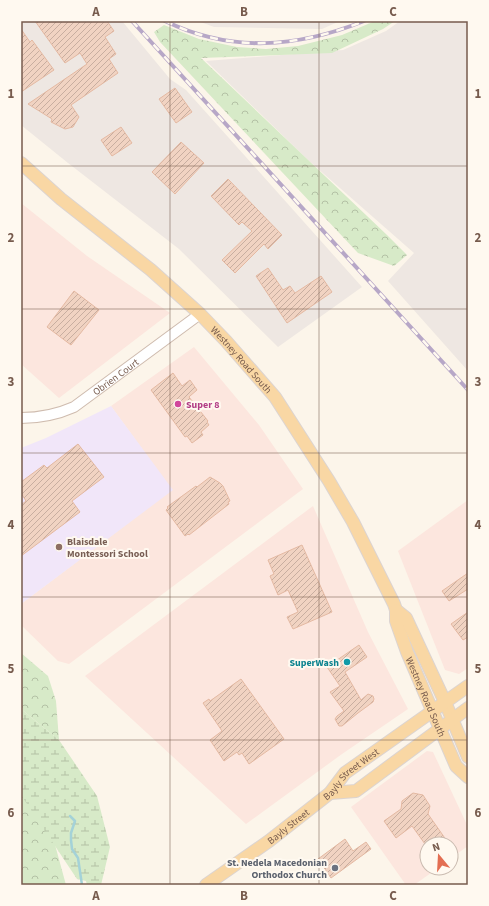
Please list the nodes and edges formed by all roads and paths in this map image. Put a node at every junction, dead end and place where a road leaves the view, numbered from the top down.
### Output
1 (21, 163) edge
2 (200, 314) junction
3 (21, 418) edge
4 (396, 610) junction
5 (468, 686) edge
6 (445, 702) junction
7 (468, 708) edge
8 (433, 712) junction
9 (452, 720) junction
10 (440, 729) junction
11 (468, 758) edge
12 (468, 777) edge
13 (330, 793) junction
14 (206, 885) edge

1 - 2 main road, Westney Road South
2 - 3 street, Obrien Court
2 - 4 main road, Westney Road South
4 - 6 main road, Westney Road South
4 - 8 main road, Westney Road South
5 - 6 main road, Bayly Street West
6 - 8 main road, Bayly Street West
6 - 9 main road, Westney Road South
7 - 9 main road, Bayly Street West
8 - 10 main road, Westney Road South
8 - 13 main road, Bayly Street West
9 - 10 main road, Bayly Street West
9 - 11 main road, Westney Road South
10 - 12 main road, Westney Road South
10 - 13 main road, Bayly Street West
13 - 14 main road, Bayly Street

